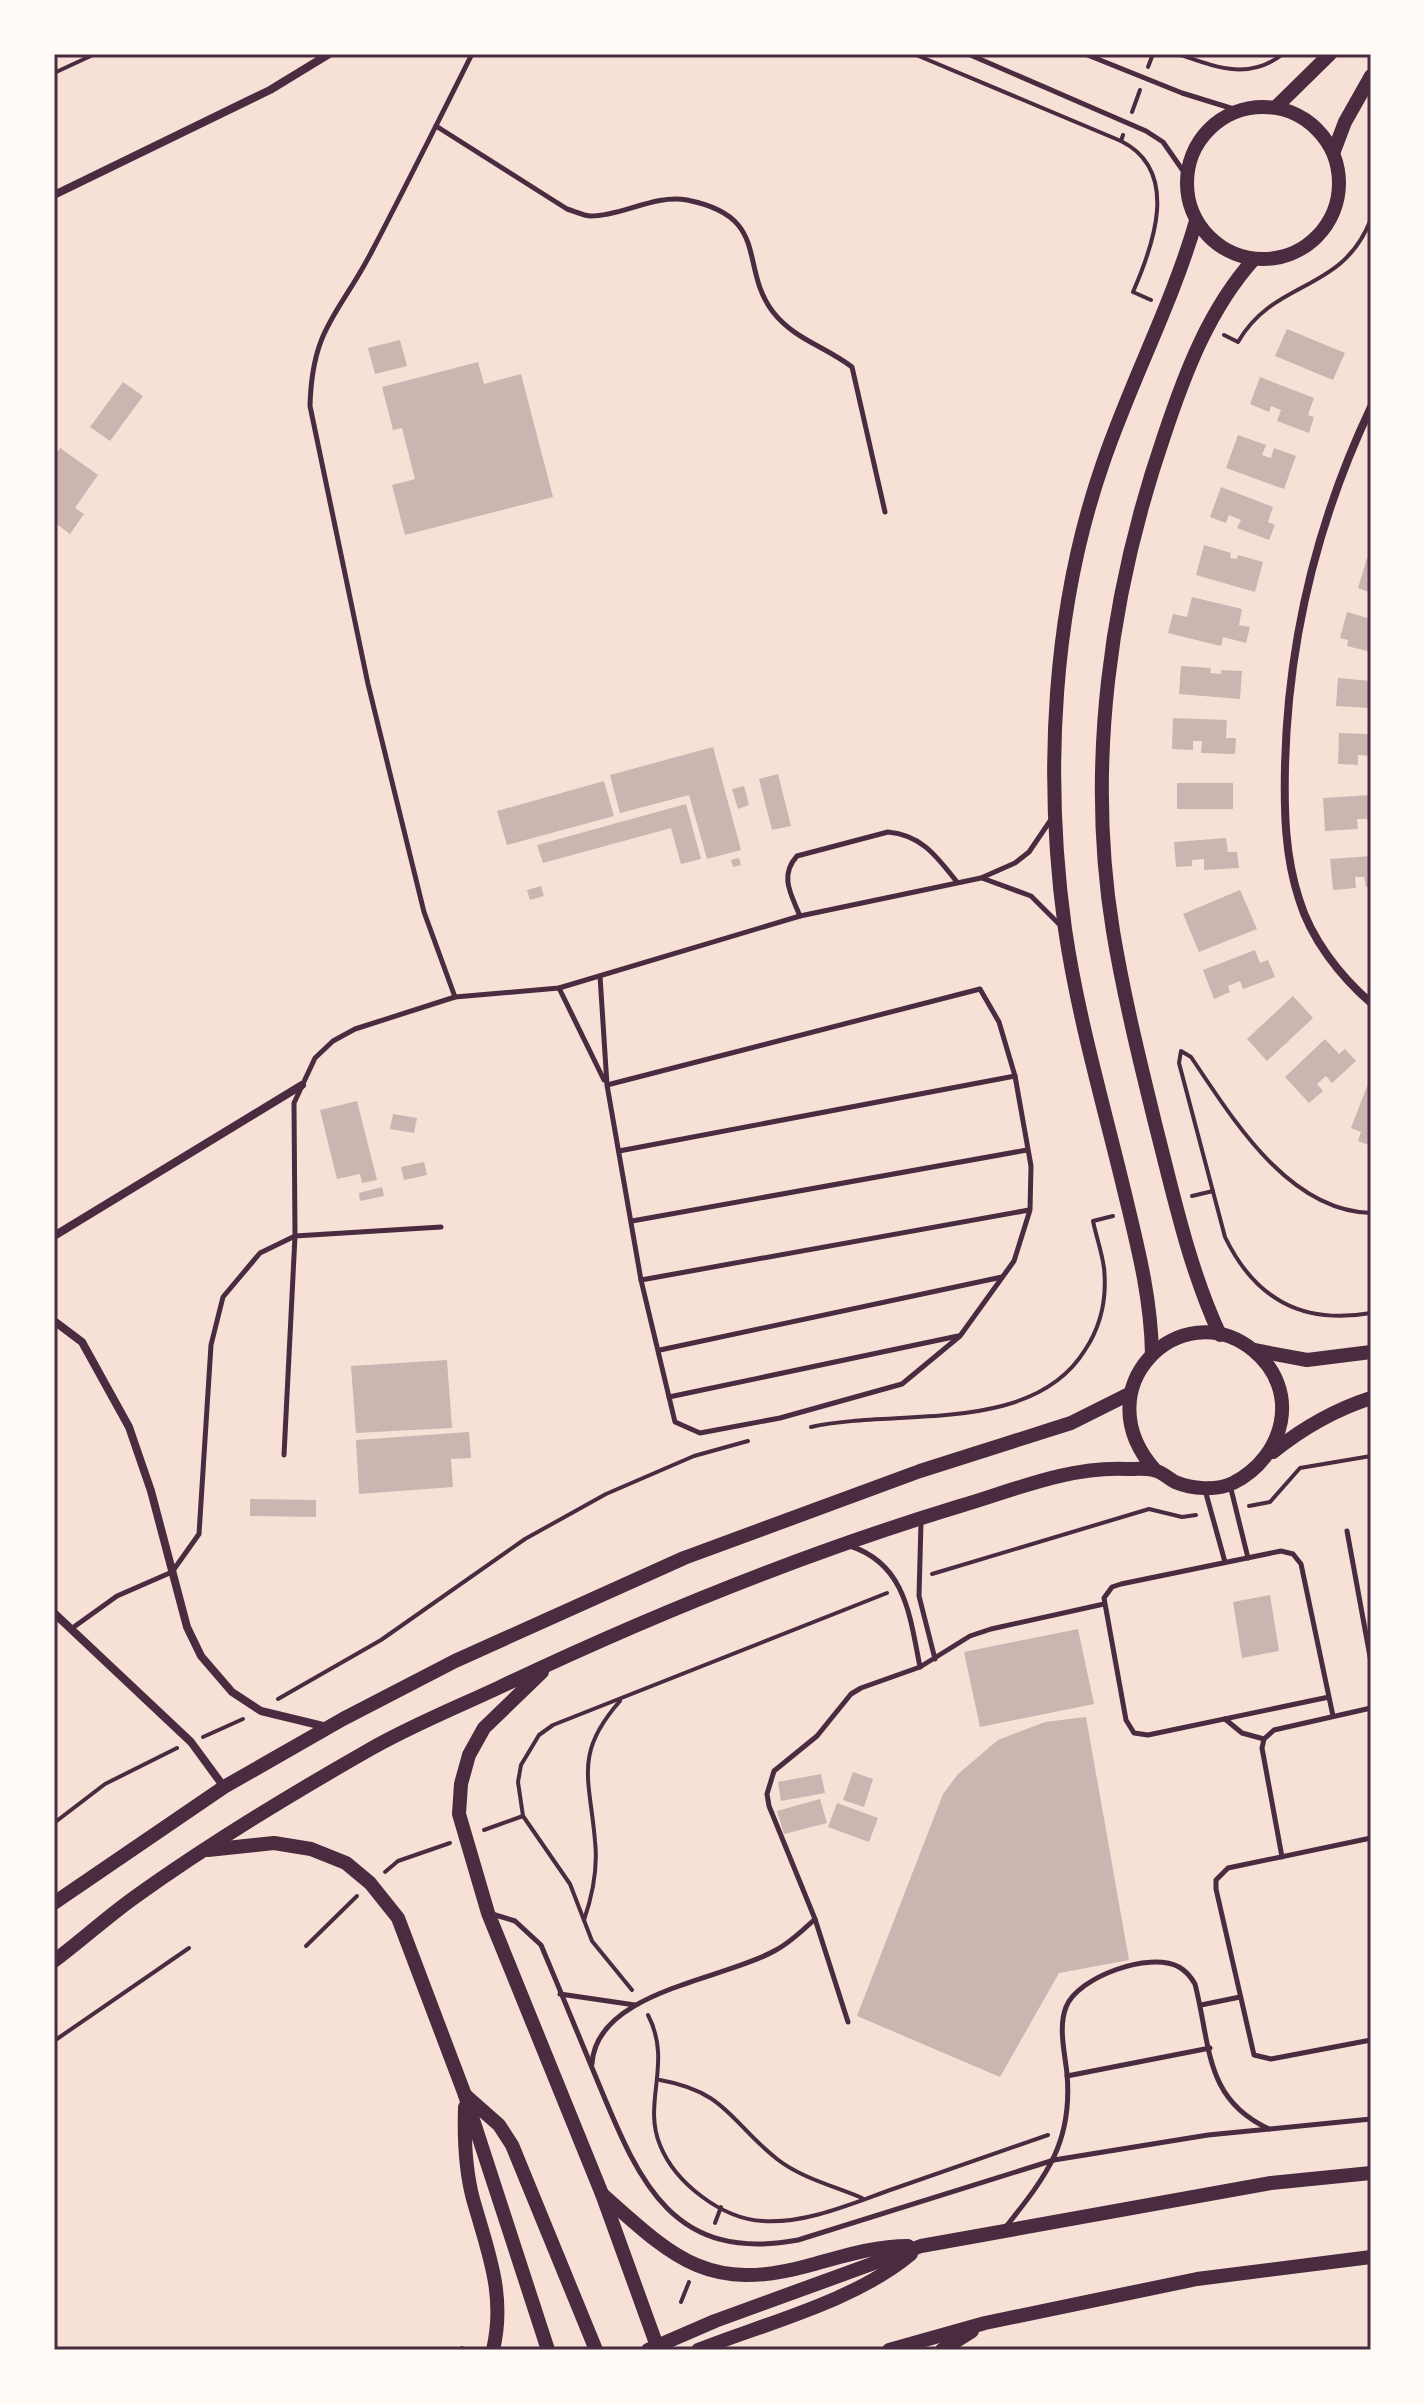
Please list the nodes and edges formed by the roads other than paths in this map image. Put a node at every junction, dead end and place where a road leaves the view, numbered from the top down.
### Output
1 (329, 54) edge
2 (472, 54) edge
3 (968, 54) edge
4 (1085, 54) edge
5 (1330, 54) edge
6 (1371, 76) edge
7 (1276, 107) junction
8 (1237, 110) junction
9 (436, 126) junction
10 (1334, 151) junction
11 (1186, 175) junction
12 (54, 195) edge
13 (1196, 221) junction
14 (1254, 259) junction
15 (1371, 407) edge
16 (885, 512) dead end
17 (1055, 812) junction
18 (981, 878) junction
19 (957, 882) junction
20 (800, 916) junction
21 (1065, 931) junction
22 (600, 976) junction
23 (559, 988) junction
24 (455, 997) junction
25 (1371, 1003) edge
26 (1015, 1076) junction
27 (302, 1085) junction
28 (607, 1085) junction
29 (1027, 1150) junction
30 (619, 1151) junction
31 (1030, 1210) junction
32 (632, 1221) junction
33 (441, 1227) dead end
34 (54, 1236) edge
35 (295, 1236) junction
36 (1003, 1277) junction
37 (641, 1280) junction
38 (54, 1321) edge
39 (1220, 1335) junction
40 (960, 1336) junction
41 (660, 1350) junction
42 (1254, 1350) junction
43 (1371, 1352) edge
44 (1152, 1354) junction
45 (1129, 1394) junction
46 (669, 1397) junction
47 (1371, 1398) edge
48 (1270, 1454) junction
49 (284, 1455) dead end
50 (1155, 1470) junction
51 (1230, 1484) junction
52 (1205, 1489) junction
53 (921, 1519) junction
54 (1347, 1531) dead end
55 (846, 1544) junction
56 (1248, 1558) junction
57 (1225, 1562) junction
58 (172, 1572) junction
59 (1104, 1604) junction
60 (54, 1613) edge
61 (71, 1629) junction
62 (935, 1659) junction
63 (554, 1661) junction
64 (1371, 1662) edge
65 (920, 1667) junction
66 (1329, 1697) junction
67 (1371, 1708) edge
68 (1333, 1716) junction
69 (1224, 1719) junction
70 (331, 1728) junction
71 (1264, 1739) junction
72 (224, 1787) junction
73 (1371, 1838) edge
74 (204, 1850) junction
75 (1282, 1857) junction
76 (54, 1903) edge
77 (488, 1913) junction
78 (815, 1919) junction
79 (54, 1961) edge
80 (560, 1994) junction
81 (1240, 1997) junction
82 (638, 2004) junction
83 (1201, 2005) junction
84 (848, 2022) dead end
85 (1371, 2040) edge
86 (1210, 2048) junction
87 (592, 2067) junction
88 (1067, 2076) junction
89 (465, 2095) junction
90 (1371, 2119) edge
91 (1270, 2129) junction
92 (1054, 2160) junction
93 (1371, 2173) edge
94 (602, 2194) junction
95 (1003, 2230) junction
96 (921, 2246) junction
97 (1371, 2257) edge
98 (985, 2323) junction
99 (654, 2349) edge
100 (493, 2350) edge
101 (548, 2350) edge
102 (596, 2350) edge
103 (698, 2350) edge
104 (889, 2350) edge
105 (942, 2350) edge

1 - 12 street
2 - 9 lane
3 - 11 lane
4 - 8 lane
5 - 7 street
6 - 10 street
7 - 8 street
7 - 10 street
8 - 11 street
9 - 16 lane
9 - 24 lane
10 - 14 street
11 - 13 street
13 - 14 street
13 - 17 street
14 - 39 street
15 - 25 street
17 - 18 lane
17 - 21 street
18 - 19 lane
18 - 21 lane
19 - 20 lane
19 - 20 lane
20 - 22 lane
21 - 44 street
22 - 23 lane
22 - 28 lane
23 - 24 lane
23 - 28 lane
24 - 27 lane
26 - 28 lane
26 - 29 lane
26 - 30 lane
27 - 34 street
27 - 35 lane
28 - 30 lane
29 - 31 lane
29 - 32 lane
30 - 32 lane
31 - 36 lane
31 - 37 lane
32 - 37 lane
33 - 35 lane
35 - 49 lane
35 - 58 lane
36 - 40 lane
36 - 41 lane
37 - 41 lane
38 - 58 street
39 - 42 street
39 - 44 street
40 - 46 lane
40 - 46 lane
41 - 46 lane
42 - 43 street
42 - 48 street
44 - 45 street
45 - 50 street
45 - 70 street
47 - 48 street
48 - 51 street
50 - 52 street
50 - 53 street
51 - 52 street
51 - 56 lane
52 - 57 lane
53 - 55 street
53 - 62 lane
54 - 64 lane
55 - 63 street
55 - 65 lane
56 - 57 lane
56 - 66 lane
57 - 59 lane
58 - 61 lane
58 - 70 street
59 - 62 lane
59 - 69 lane
60 - 61 street
61 - 72 street
62 - 65 lane
63 - 74 street
63 - 77 street
65 - 78 lane
66 - 68 lane
66 - 69 lane
67 - 68 lane
68 - 71 lane
69 - 71 lane
70 - 72 street
71 - 75 lane
72 - 76 street
73 - 75 lane
74 - 79 street
74 - 89 street
75 - 81 lane
77 - 80 lane
77 - 94 street
78 - 82 lane
78 - 84 lane
80 - 82 lane
80 - 87 lane
81 - 83 lane
81 - 85 lane
82 - 87 lane
83 - 86 lane
83 - 88 lane
86 - 88 lane
86 - 91 lane
87 - 92 lane
88 - 92 lane
89 - 100 street
89 - 101 street
89 - 102 street
90 - 91 lane
91 - 92 lane
92 - 95 lane
93 - 95 street
94 - 96 street
94 - 99 street
95 - 96 street
96 - 99 street
96 - 103 street
97 - 98 street
98 - 104 street
98 - 105 street

